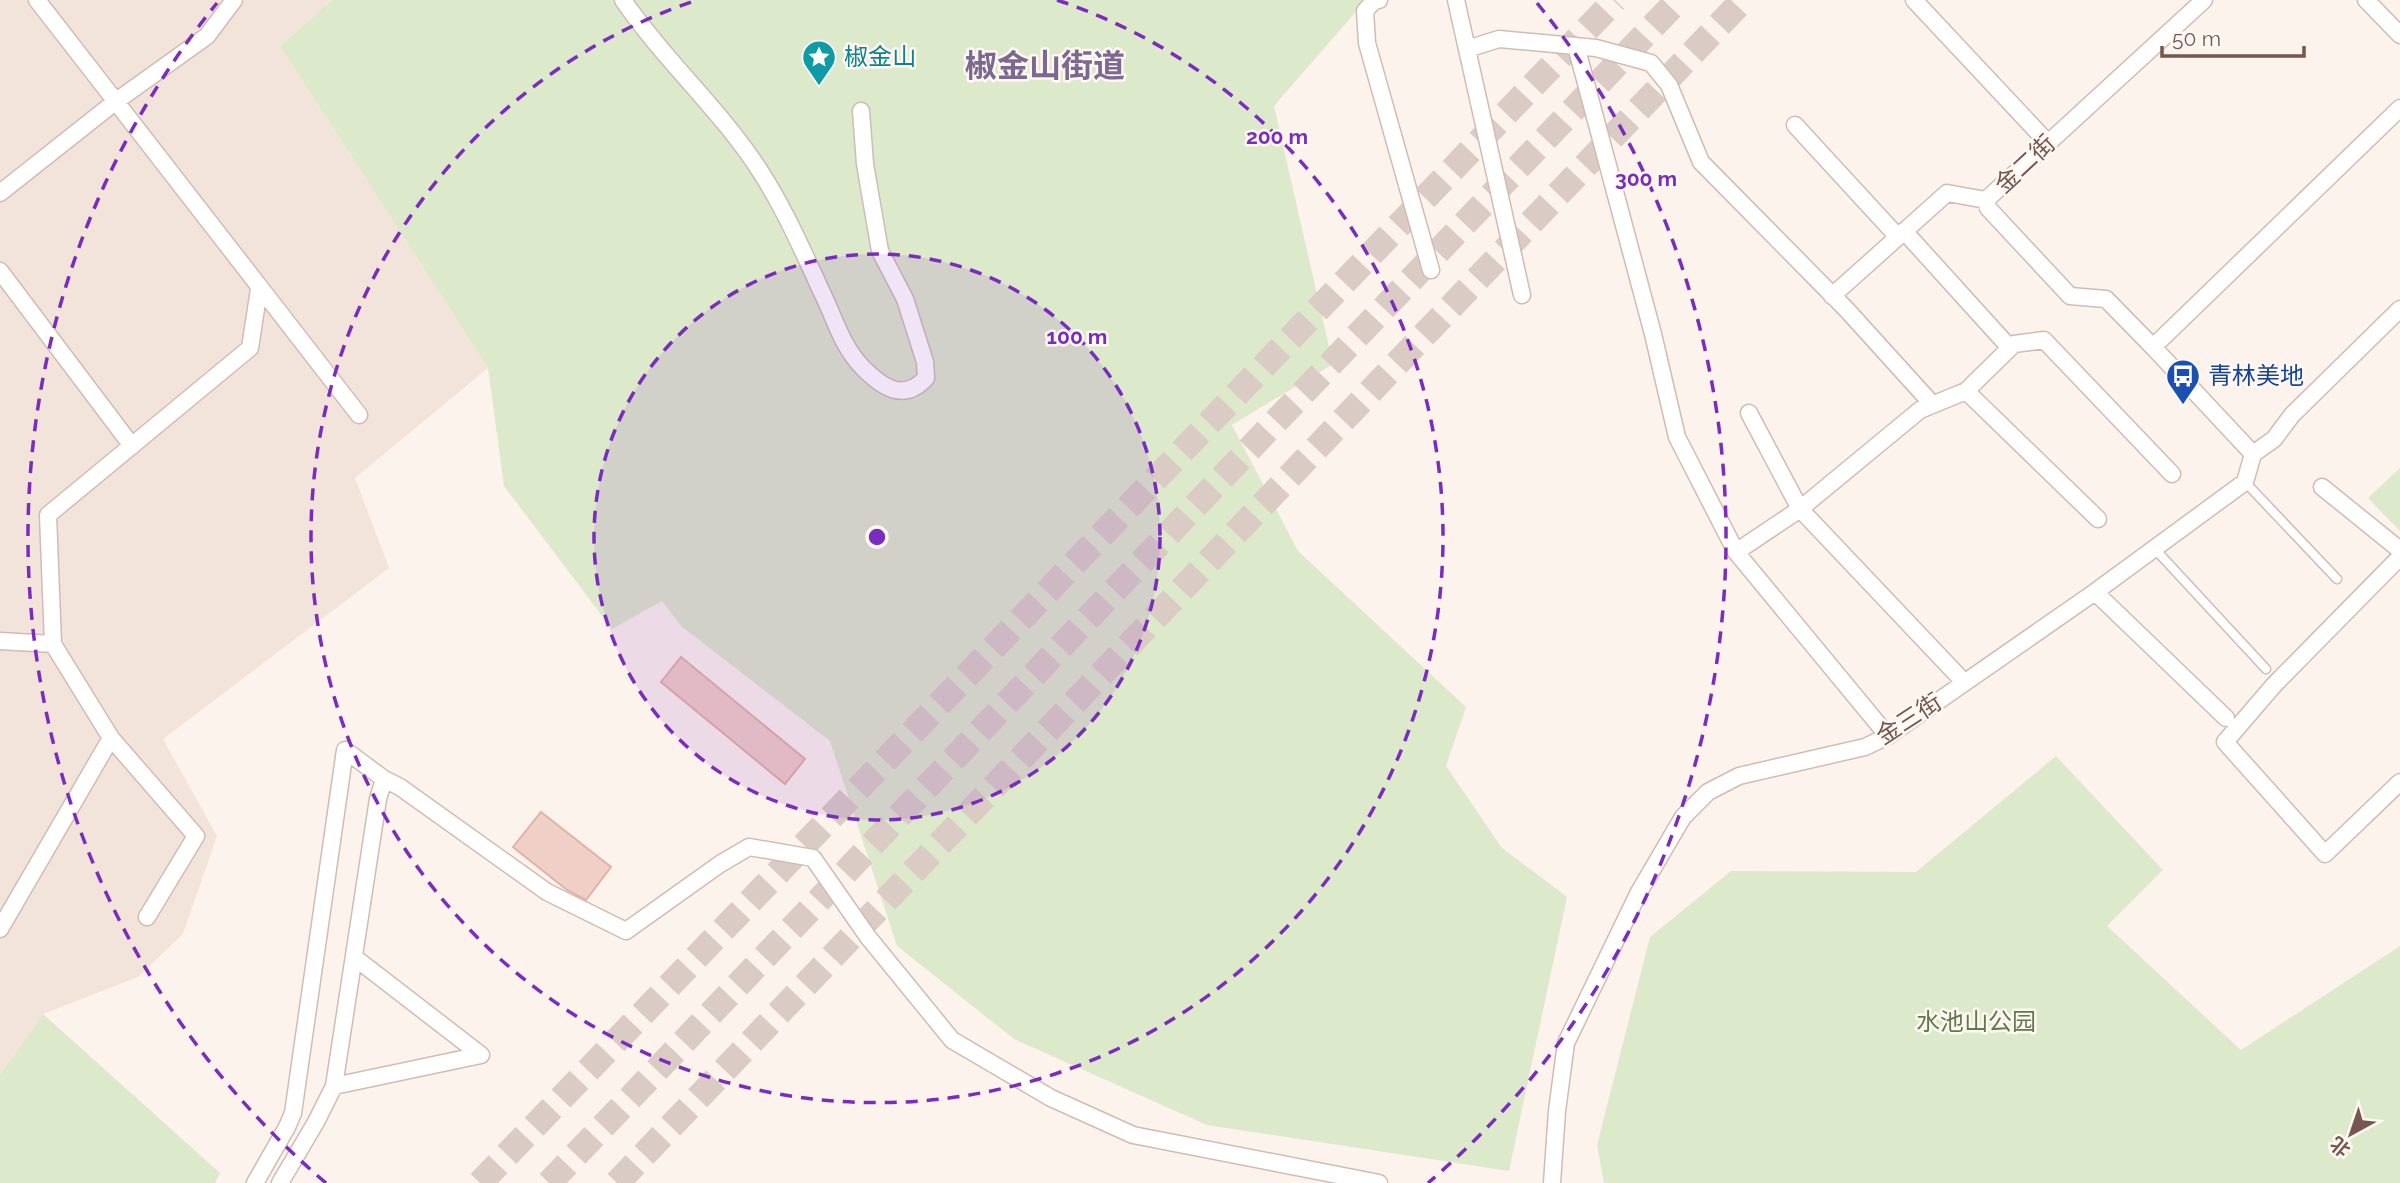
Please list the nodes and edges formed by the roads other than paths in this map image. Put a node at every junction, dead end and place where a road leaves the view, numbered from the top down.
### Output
1 (37, 0) edge
2 (234, 0) edge
3 (623, 0) edge
4 (1379, 0) edge
5 (1455, 0) edge
6 (1914, 0) edge
7 (2204, 0) edge
8 (2366, 0) edge
9 (2400, 35) edge
10 (1576, 46) junction
11 (1467, 49) junction
12 (115, 102) junction
13 (2400, 108) edge
14 (861, 111) dead end
15 (1796, 125) dead end
16 (2048, 143) junction
17 (0, 193) edge
18 (1986, 201) junction
19 (1901, 234) junction
20 (1432, 270) dead end
21 (0, 271) edge
22 (259, 289) junction
23 (1522, 295) dead end
24 (1832, 296) junction
25 (2400, 309) edge
26 (2153, 347) junction
27 (2010, 348) junction
28 (1966, 391) junction
29 (1933, 405) junction
30 (1749, 414) dead end
31 (359, 415) dead end
32 (132, 446) junction
33 (2253, 454) junction
34 (2172, 474) dead end
35 (2245, 482) junction
36 (2322, 487) dead end
37 (1800, 509) junction
38 (2098, 519) dead end
39 (2154, 548) junction
40 (2400, 550) edge
41 (1735, 552) junction
42 (2400, 556) edge
43 (2337, 579) dead end
44 (2095, 592) junction
45 (0, 641) edge
46 (53, 644) junction
47 (2266, 669) dead end
48 (1965, 682) junction
49 (2226, 718) dead end
50 (1888, 736) junction
51 (111, 738) junction
52 (384, 779) junction
53 (2400, 782) edge
54 (147, 917) dead end
55 (0, 929) edge
56 (354, 957) junction
57 (334, 1086) junction
58 (255, 1183) edge
59 (280, 1183) edge
60 (1379, 1183) edge
61 (1552, 1183) edge

1 - 12 street
2 - 12 street
3 - 14 street
4 - 20 street
5 - 11 street
6 - 16 street
7 - 16 street, 金二街
8 - 9 street
10 - 11 street
10 - 24 street
10 - 41 street
11 - 23 street
12 - 17 street
12 - 22 street
13 - 26 street
15 - 19 street
16 - 18 street, 金二街
18 - 19 street
18 - 26 street, 金二街
19 - 24 street
19 - 27 street
21 - 32 street
22 - 31 street
22 - 32 street
24 - 29 street
25 - 33 street
26 - 33 street, 金二街
27 - 28 street
27 - 34 street
28 - 29 street
28 - 38 street
29 - 37 street
30 - 37 street
32 - 46 street
33 - 35 street
35 - 39 street, 金三街
35 - 43 lane
36 - 40 street
37 - 41 street
37 - 48 street
39 - 44 street, 金三街
39 - 47 lane
41 - 50 street
42 - 53 street
44 - 48 street, 金三街
44 - 49 street
45 - 46 street
46 - 51 street
48 - 50 street, 金三街
50 - 61 street, 金三街
51 - 54 street
51 - 55 street
52 - 56 street
52 - 58 street
52 - 60 street
56 - 57 street
56 - 57 street
57 - 59 street

